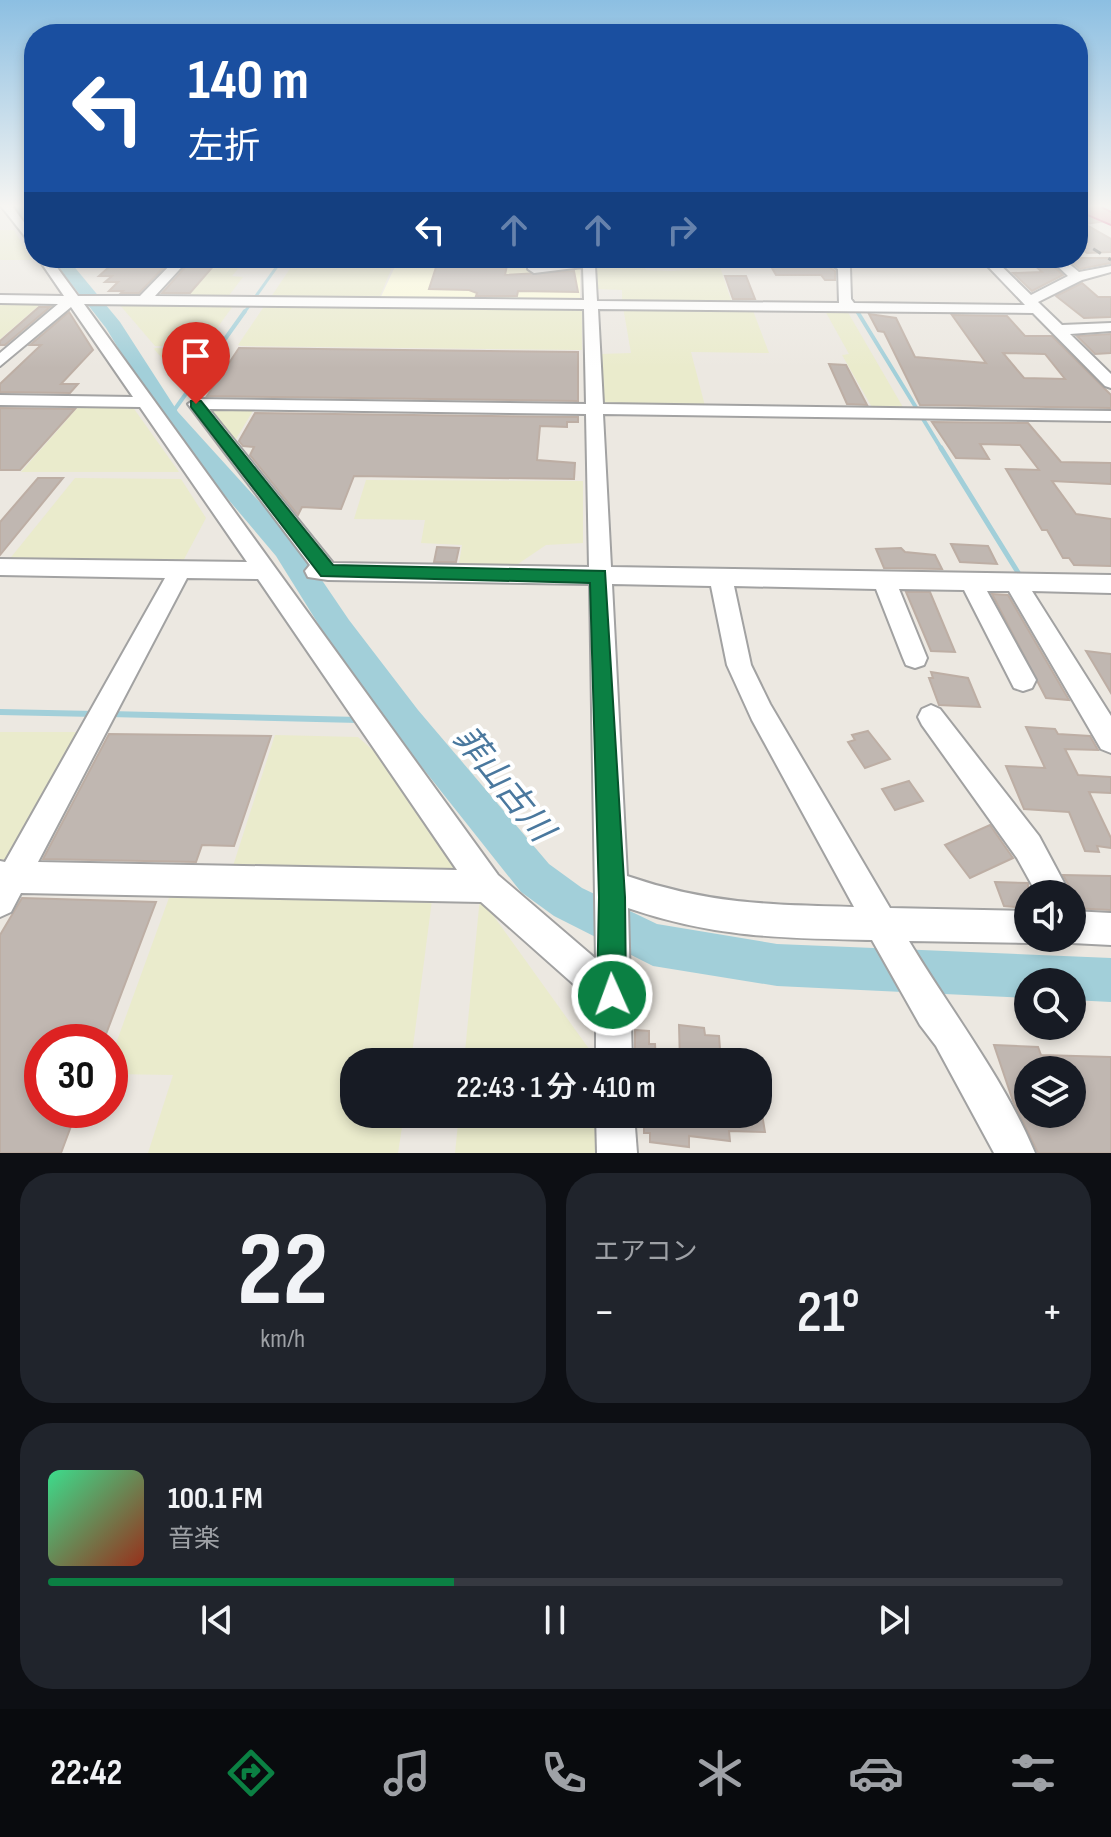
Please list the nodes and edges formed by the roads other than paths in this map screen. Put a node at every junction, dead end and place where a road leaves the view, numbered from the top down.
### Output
1 (52, 268) edge
2 (174, 268) edge
3 (589, 268) edge
4 (842, 268) edge
5 (996, 268) edge
6 (1067, 268) edge
7 (1107, 269) dead end
8 (1077, 277) junction
9 (0, 299) edge
10 (76, 300) junction
11 (144, 300) junction
12 (590, 304) junction
13 (1033, 305) junction
14 (853, 307) junction
15 (1111, 327) edge
16 (1094, 328) junction
17 (1058, 330) junction
18 (1111, 341) edge
19 (0, 361) edge
20 (1111, 383) edge
21 (0, 400) edge
22 (144, 402) junction
23 (592, 409) junction
24 (1111, 416) edge
25 (0, 567) edge
26 (180, 570) junction
27 (262, 571) junction
28 (599, 576) junction
29 (721, 579) junction
30 (884, 580) junction
31 (971, 582) junction
32 (1015, 582) junction
33 (1111, 584) edge
34 (915, 658) dead end
35 (1023, 680) dead end
36 (1103, 715) edge
37 (931, 717) dead end
38 (1111, 740) edge
39 (1046, 880) edge
40 (4, 885) edge
41 (487, 886) junction
42 (610, 892) junction
43 (1014, 928) edge
44 (1086, 928) edge
45 (1111, 929) edge
46 (888, 932) junction
47 (611, 987) junction
48 (613, 1048) edge
49 (616, 1128) edge
50 (617, 1153) edge
51 (1015, 1153) edge

1 - 10 street
2 - 11 street
3 - 12 street
4 - 14 street
5 - 13 street
6 - 8 street
7 - 8 street
8 - 13 street
9 - 10 street
10 - 11 street
10 - 19 street
10 - 22 street
11 - 12 street
12 - 14 street
12 - 23 street
13 - 14 street
13 - 17 street
15 - 16 street
16 - 17 street
16 - 18 street
17 - 20 street
21 - 22 street
22 - 27 street
23 - 24 street
23 - 28 street
23 - 28 street
25 - 26 street
26 - 27 street
26 - 40 street
27 - 41 street
28 - 29 street
28 - 42 street
29 - 30 street
29 - 46 street
30 - 31 street
30 - 34 street
31 - 32 street
31 - 35 street
32 - 33 street
32 - 36 street
36 - 38 street
37 - 39 street
40 - 41 street
41 - 47 street
42 - 46 street
42 - 47 street
43 - 46 street
44 - 45 street
46 - 51 street
47 - 48 street
49 - 50 street

